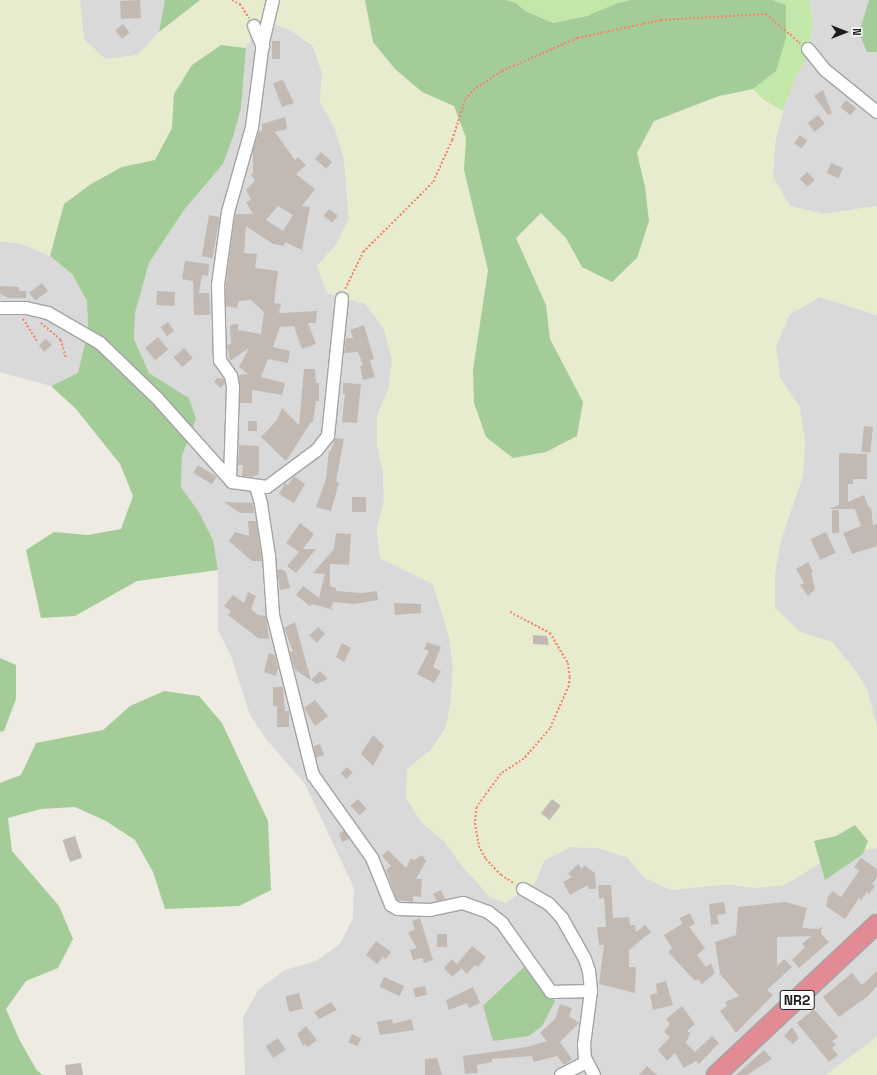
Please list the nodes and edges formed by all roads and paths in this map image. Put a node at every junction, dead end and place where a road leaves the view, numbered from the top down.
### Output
1 (232, 0) edge
2 (273, 0) edge
3 (254, 26) joint
4 (263, 47) junction
5 (808, 49) joint
6 (877, 112) edge
7 (342, 299) joint
8 (0, 308) edge
9 (15, 308) junction
10 (38, 322) dead end
11 (38, 342) dead end
12 (66, 357) dead end
13 (230, 479) junction
14 (256, 486) junction
15 (510, 612) dead end
16 (523, 890) joint
17 (877, 924) edge
18 (590, 991) junction
19 (587, 1062) junction
20 (561, 1075) edge
21 (594, 1075) edge
22 (716, 1075) edge

1 - 3 path
2 - 4 street
3 - 4 street
4 - 13 street
5 - 6 street
5 - 7 path
7 - 14 street
8 - 9 street
9 - 11 path
9 - 13 street
10 - 12 path
13 - 14 street
14 - 18 street
15 - 16 path
16 - 18 street
17 - 22 highway, NR2
18 - 19 street
19 - 20 street
19 - 21 street

